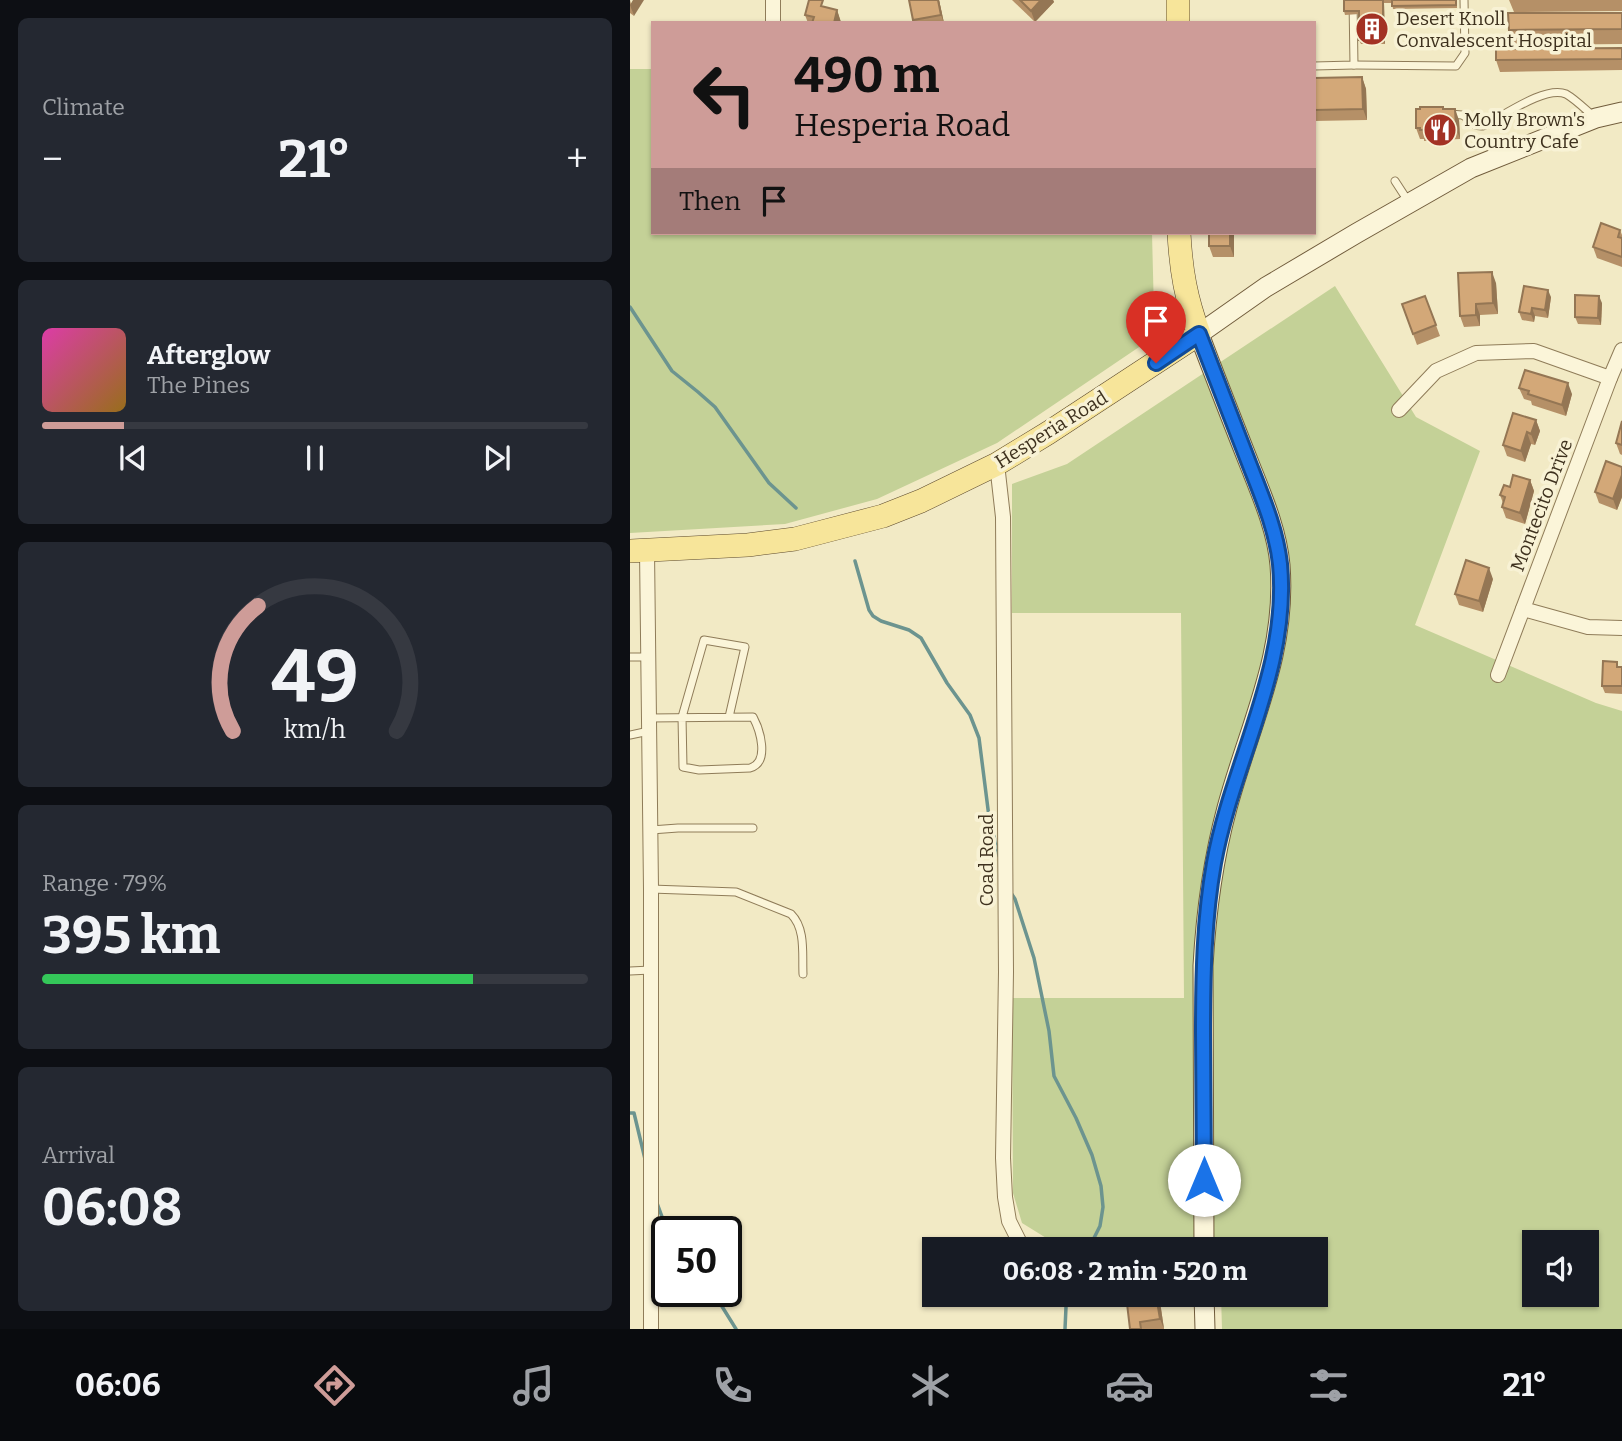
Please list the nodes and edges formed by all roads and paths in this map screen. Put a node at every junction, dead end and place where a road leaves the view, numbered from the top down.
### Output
1 (774, 0) edge
2 (1178, 0) edge
3 (1353, 0) edge
4 (1464, 0) edge
5 (772, 21) edge
6 (1178, 21) edge
7 (1353, 65) junction
8 (1316, 66) edge
9 (1622, 112) edge
10 (1446, 114) edge
11 (1596, 118) junction
12 (1395, 181) dead end
13 (1409, 204) junction
14 (1179, 235) edge
15 (1199, 334) junction
16 (1622, 350) edge
17 (1610, 378) junction
18 (1399, 410) dead end
19 (997, 464) junction
20 (638, 551) edge
21 (1523, 609) junction
22 (1622, 628) edge
23 (630, 657) edge
24 (649, 657) junction
25 (1498, 674) dead end
26 (682, 717) junction
27 (729, 717) junction
28 (649, 724) junction
29 (630, 735) edge
30 (753, 828) dead end
31 (651, 830) junction
32 (652, 889) junction
33 (651, 970) junction
34 (630, 971) edge
35 (803, 974) dead end
36 (1017, 1237) edge
37 (1204, 1237) edge
38 (1205, 1307) edge
39 (651, 1329) edge
40 (1205, 1329) edge

1 - 5 street
2 - 6 main road
3 - 7 lane
4 - 7 lane
7 - 8 lane
9 - 11 main road, Hesperia Road
10 - 11 lane
11 - 13 main road, Hesperia Road
12 - 13 lane
13 - 15 main road, Hesperia Road
14 - 15 main road
15 - 19 main road, Hesperia Road
15 - 37 main road
16 - 17 street, Montecito Drive
17 - 18 street
17 - 21 street, Montecito Drive
19 - 20 main road, Hesperia Road
19 - 36 street, Coad Road
20 - 24 street
21 - 22 street
21 - 25 street, Montecito Drive
23 - 24 lane
24 - 28 street
26 - 27 lane
26 - 27 lane
26 - 27 lane
26 - 28 lane
28 - 29 lane
28 - 31 street
30 - 31 lane
31 - 32 street
32 - 33 street
32 - 35 lane
33 - 34 lane
33 - 39 street
38 - 40 main road

